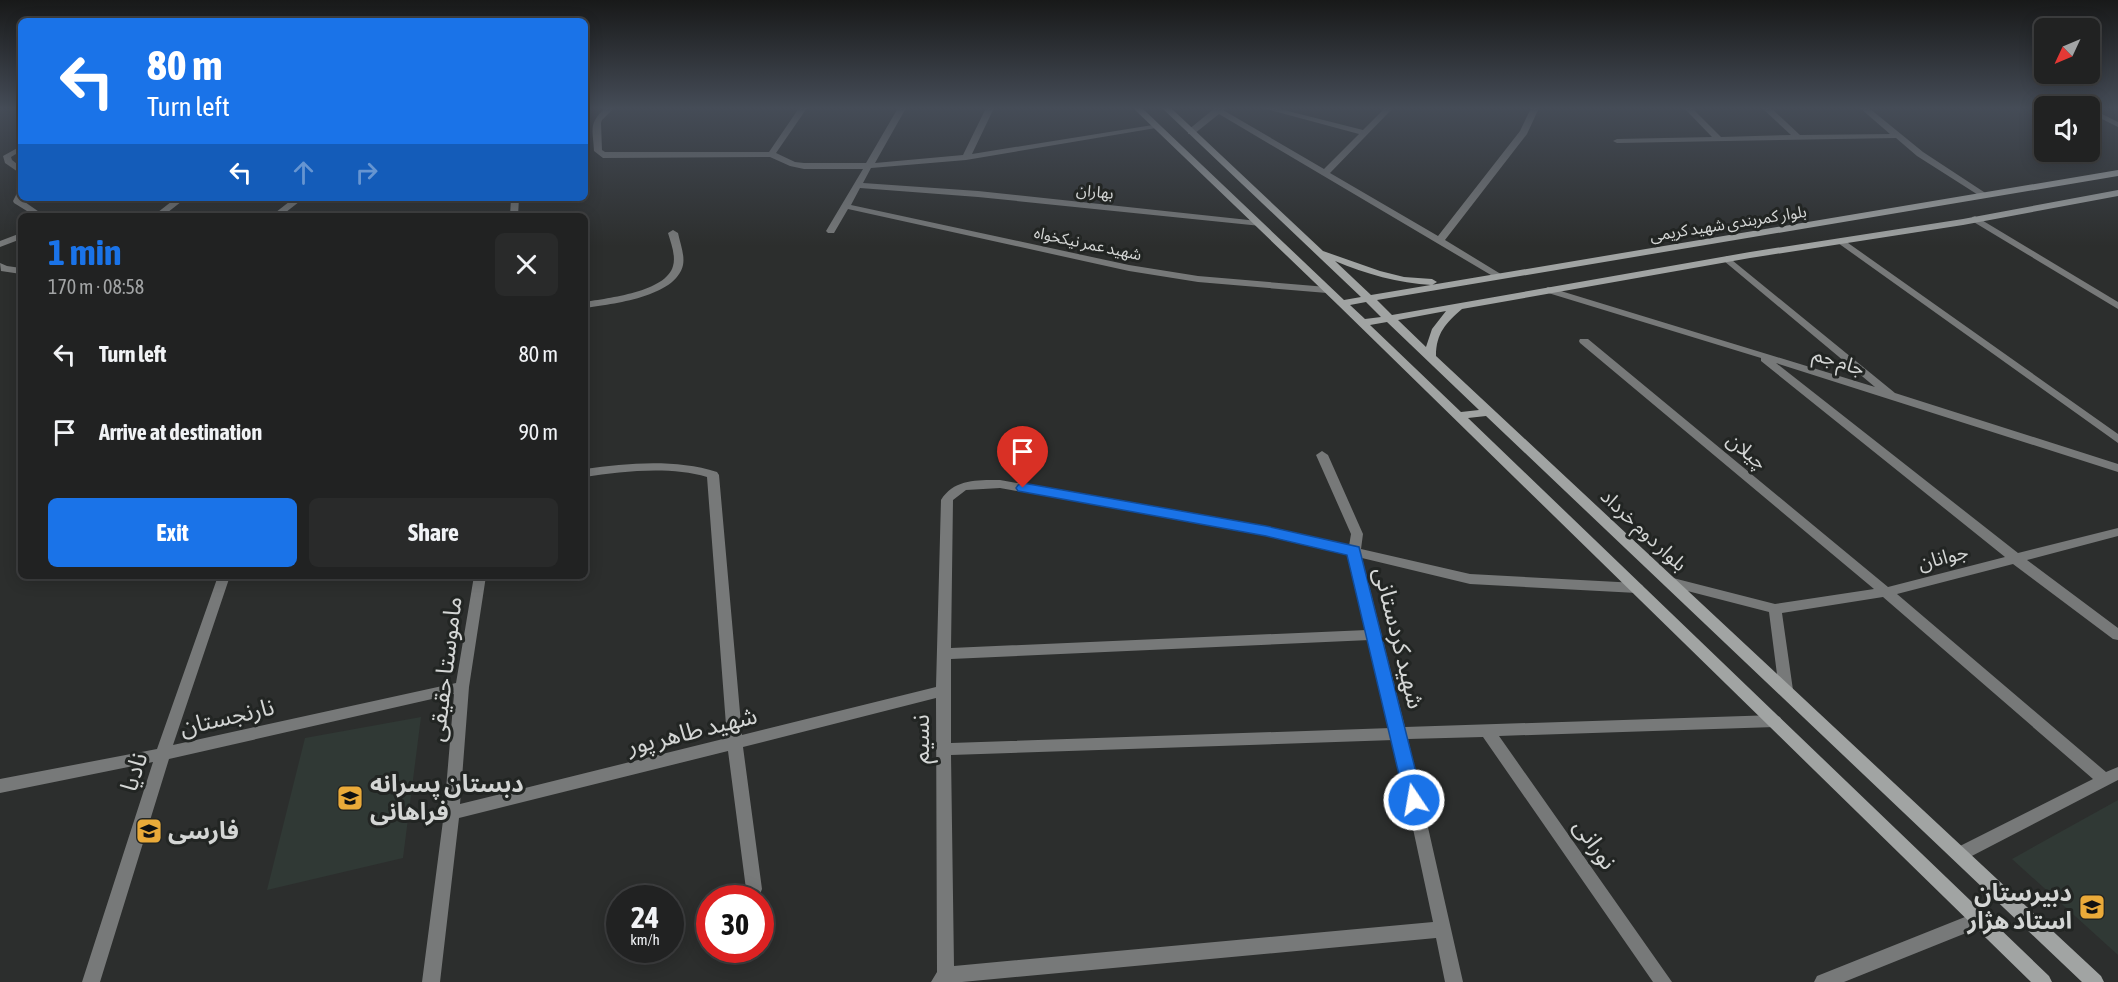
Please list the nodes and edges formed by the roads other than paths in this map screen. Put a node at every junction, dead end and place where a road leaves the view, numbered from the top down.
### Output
1 (10, 154) edge
2 (602, 154) edge
3 (771, 154) joint
4 (875, 154) edge
5 (968, 154) edge
6 (985, 154) edge
7 (1185, 154) edge
8 (1214, 154) edge
9 (1293, 154) edge
10 (1344, 154) edge
11 (1507, 154) edge
12 (1920, 154) edge
13 (966, 157) junction
14 (868, 166) junction
15 (18, 169) edge
16 (1325, 173) junction
17 (2118, 173) edge
18 (857, 184) junction
19 (2118, 194) edge
20 (1986, 196) junction
21 (18, 199) edge
22 (178, 201) edge
23 (296, 201) edge
24 (845, 206) junction
25 (36, 213) edge
26 (161, 213) edge
27 (279, 213) edge
28 (1975, 219) junction
29 (1258, 224) junction
30 (831, 231) dead end
31 (673, 233) dead end
32 (18, 237) edge
33 (1439, 241) junction
34 (1841, 241) junction
35 (0, 244) edge
36 (1313, 247) junction
37 (1727, 259) junction
38 (0, 266) edge
39 (18, 271) edge
40 (1499, 276) junction
41 (1457, 283) junction
42 (1327, 290) junction
43 (1548, 290) junction
44 (1368, 298) junction
45 (1342, 303) junction
46 (588, 304) edge
47 (1461, 306) junction
48 (2118, 306) edge
49 (1389, 318) junction
50 (1362, 323) junction
51 (1584, 341) dead end
52 (1760, 354) junction
53 (1431, 357) junction
54 (1896, 399) junction
55 (1489, 412) junction
56 (1459, 416) junction
57 (2118, 439) edge
58 (1322, 455) dead end
59 (2118, 468) edge
60 (588, 472) edge
61 (2118, 532) edge
62 (1354, 551) junction
63 (2016, 559) junction
64 (223, 579) edge
65 (480, 579) edge
66 (1673, 584) junction
67 (1637, 588) junction
68 (1886, 592) junction
69 (1775, 609) junction
70 (1374, 635) junction
71 (2118, 635) edge
72 (944, 654) junction
73 (462, 687) junction
74 (1786, 690) junction
75 (943, 692) junction
76 (1775, 721) junction
77 (1488, 733) junction
78 (1400, 735) junction
79 (735, 744) junction
80 (944, 749) junction
81 (163, 754) junction
82 (2111, 776) edge
83 (0, 786) edge
84 (452, 813) junction
85 (1960, 855) junction
86 (753, 885) edge
87 (1980, 919) junction
88 (1442, 929) junction
89 (943, 978) edge
90 (91, 982) edge
91 (431, 982) edge
92 (1454, 982) edge
93 (1663, 982) edge
94 (1823, 982) edge
95 (2043, 982) edge
96 (2095, 982) edge

1 - 15 street
2 - 3 street
3 - 14 street
4 - 14 street
5 - 13 street
6 - 13 street
7 - 29 street
8 - 36 street, بلوار دوم خرداد
9 - 16 street
10 - 16 street
11 - 33 street
12 - 20 street
13 - 14 street
14 - 18 street
16 - 33 street
17 - 20 street, بلوار کمربندی شهید کریمی
18 - 24 street
18 - 29 street, بهاران
19 - 28 street, بلوار کمربندی شهید کریمی
20 - 40 street, بلوار کمربندی شهید کریمی
21 - 25 street
22 - 26 street
23 - 27 street
24 - 30 street
24 - 42 street, شهید عمر نیکخواه
28 - 34 street, بلوار کمربندی شهید کریمی
28 - 48 street
29 - 42 street
31 - 46 street
32 - 35 street
33 - 40 street
34 - 37 street, بلوار کمربندی شهید کریمی
34 - 57 street
36 - 41 street
36 - 44 street, بلوار دوم خرداد
37 - 43 street, بلوار کمربندی شهید کریمی
37 - 54 street
38 - 39 street
40 - 41 street, بلوار کمربندی شهید کریمی
41 - 44 street, بلوار کمربندی شهید کریمی
42 - 45 street
43 - 47 street, بلوار کمربندی شهید کریمی
43 - 52 street, جام جم
44 - 45 street, بلوار کمربندی شهید کریمی
44 - 49 street, بلوار دوم خرداد
45 - 50 street
47 - 49 street, بلوار کمربندی شهید کریمی
47 - 53 street
49 - 50 street, بلوار کمربندی شهید کریمی
49 - 53 street, بلوار دوم خرداد
50 - 56 street
51 - 68 street, چیلان
52 - 54 street, جام جم
52 - 63 street
53 - 55 street, بلوار دوم خرداد
54 - 59 street, جام جم
55 - 56 street
55 - 66 street, بلوار دوم خرداد
56 - 67 street
58 - 62 street, شهید کردستانی
60 - 79 street
61 - 63 street, جوانان
62 - 67 street
62 - 70 street, شهید کردستانی
62 - 72 street, نسیم
63 - 68 street, جوانان
63 - 71 street
64 - 81 street, نادیا
65 - 73 street, ماموستا حقیقی
66 - 69 street
66 - 74 street, بلوار دوم خرداد
67 - 76 street
68 - 69 street, جوانان
68 - 82 street, چیلان
69 - 74 street
70 - 72 street
70 - 78 street, شهید کردستانی
72 - 75 street, نسیم
73 - 81 street, نارنجستان
73 - 84 street, ماموستا حقیقی
74 - 85 street, بلوار دوم خرداد
75 - 79 street, شهید طاهر پور
75 - 80 street, نسیم
76 - 77 street
76 - 87 street
77 - 78 street
77 - 93 street, نورانی
78 - 80 street
78 - 88 street, شهید کردستانی
79 - 84 street, شهید طاهر پور
79 - 86 street
80 - 89 street, نسیم
81 - 83 street, نارنجستان
81 - 90 street, نادیا
82 - 85 street
84 - 91 street, ماموستا حقیقی
85 - 96 street, بلوار دوم خرداد
87 - 94 street
87 - 95 street
88 - 89 street
88 - 92 street, شهید کردستانی

